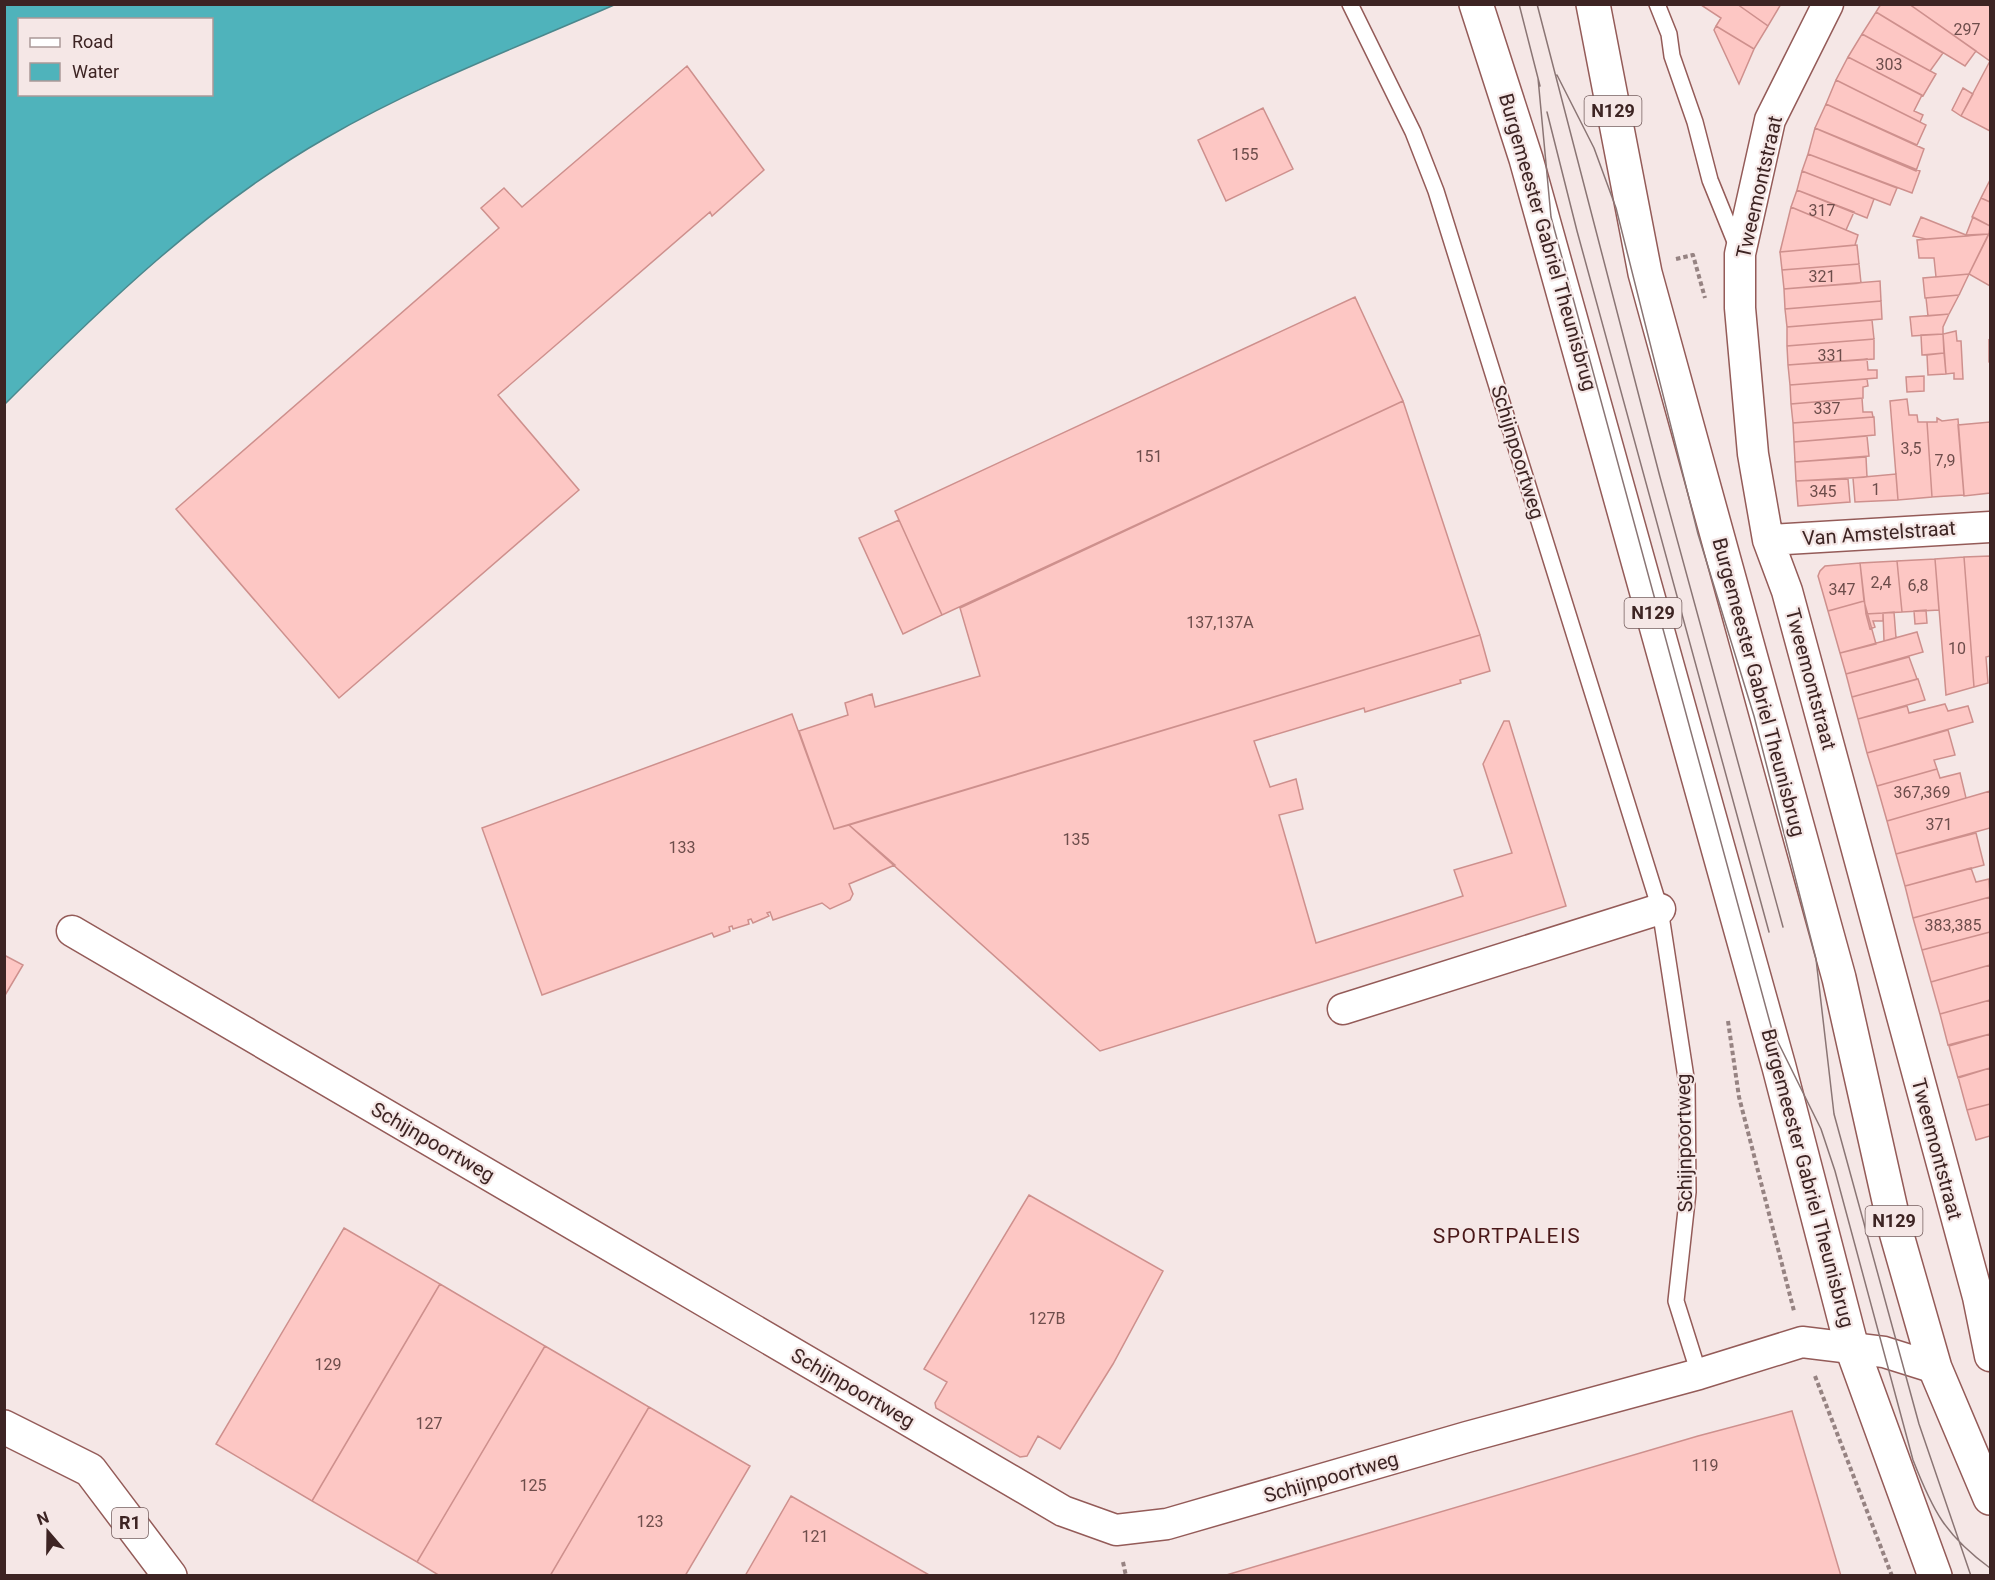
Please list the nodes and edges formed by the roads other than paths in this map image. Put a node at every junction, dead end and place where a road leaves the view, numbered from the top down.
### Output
1 (1350, 4) edge
2 (1476, 4) edge
3 (1593, 4) edge
4 (1657, 4) edge
5 (1828, 4) edge
6 (1740, 254) junction
7 (1990, 526) edge
8 (1768, 540) junction
9 (1660, 909) junction
10 (72, 931) dead end
11 (1343, 1009) dead end
12 (1977, 1247) edge
13 (1852, 1348) junction
14 (1990, 1356) edge
15 (1935, 1368) junction
16 (1699, 1374) junction
17 (4, 1427) edge
18 (1990, 1498) edge
19 (170, 1575) edge
20 (1935, 1575) edge

1 - 9 lane, Schijnpoortweg
2 - 13 main road, Burgemeester Gabriel Theunisbrug / N129
3 - 15 main road, Burgemeester Gabriel Theunisbrug / N129
4 - 6 lane
5 - 6 street, Tweemontstraat
6 - 8 street, Tweemontstraat
7 - 8 street, Van Amstelstraat
8 - 12 street, Tweemontstraat
9 - 11 street
9 - 16 lane, Schijnpoortweg
10 - 16 street, Schijnpoortweg
12 - 14 street, Tweemontstraat
13 - 15 street, Schijnpoortweg
13 - 16 street, Schijnpoortweg
13 - 20 main road, N129
15 - 18 main road, N129
17 - 19 main road, R1

